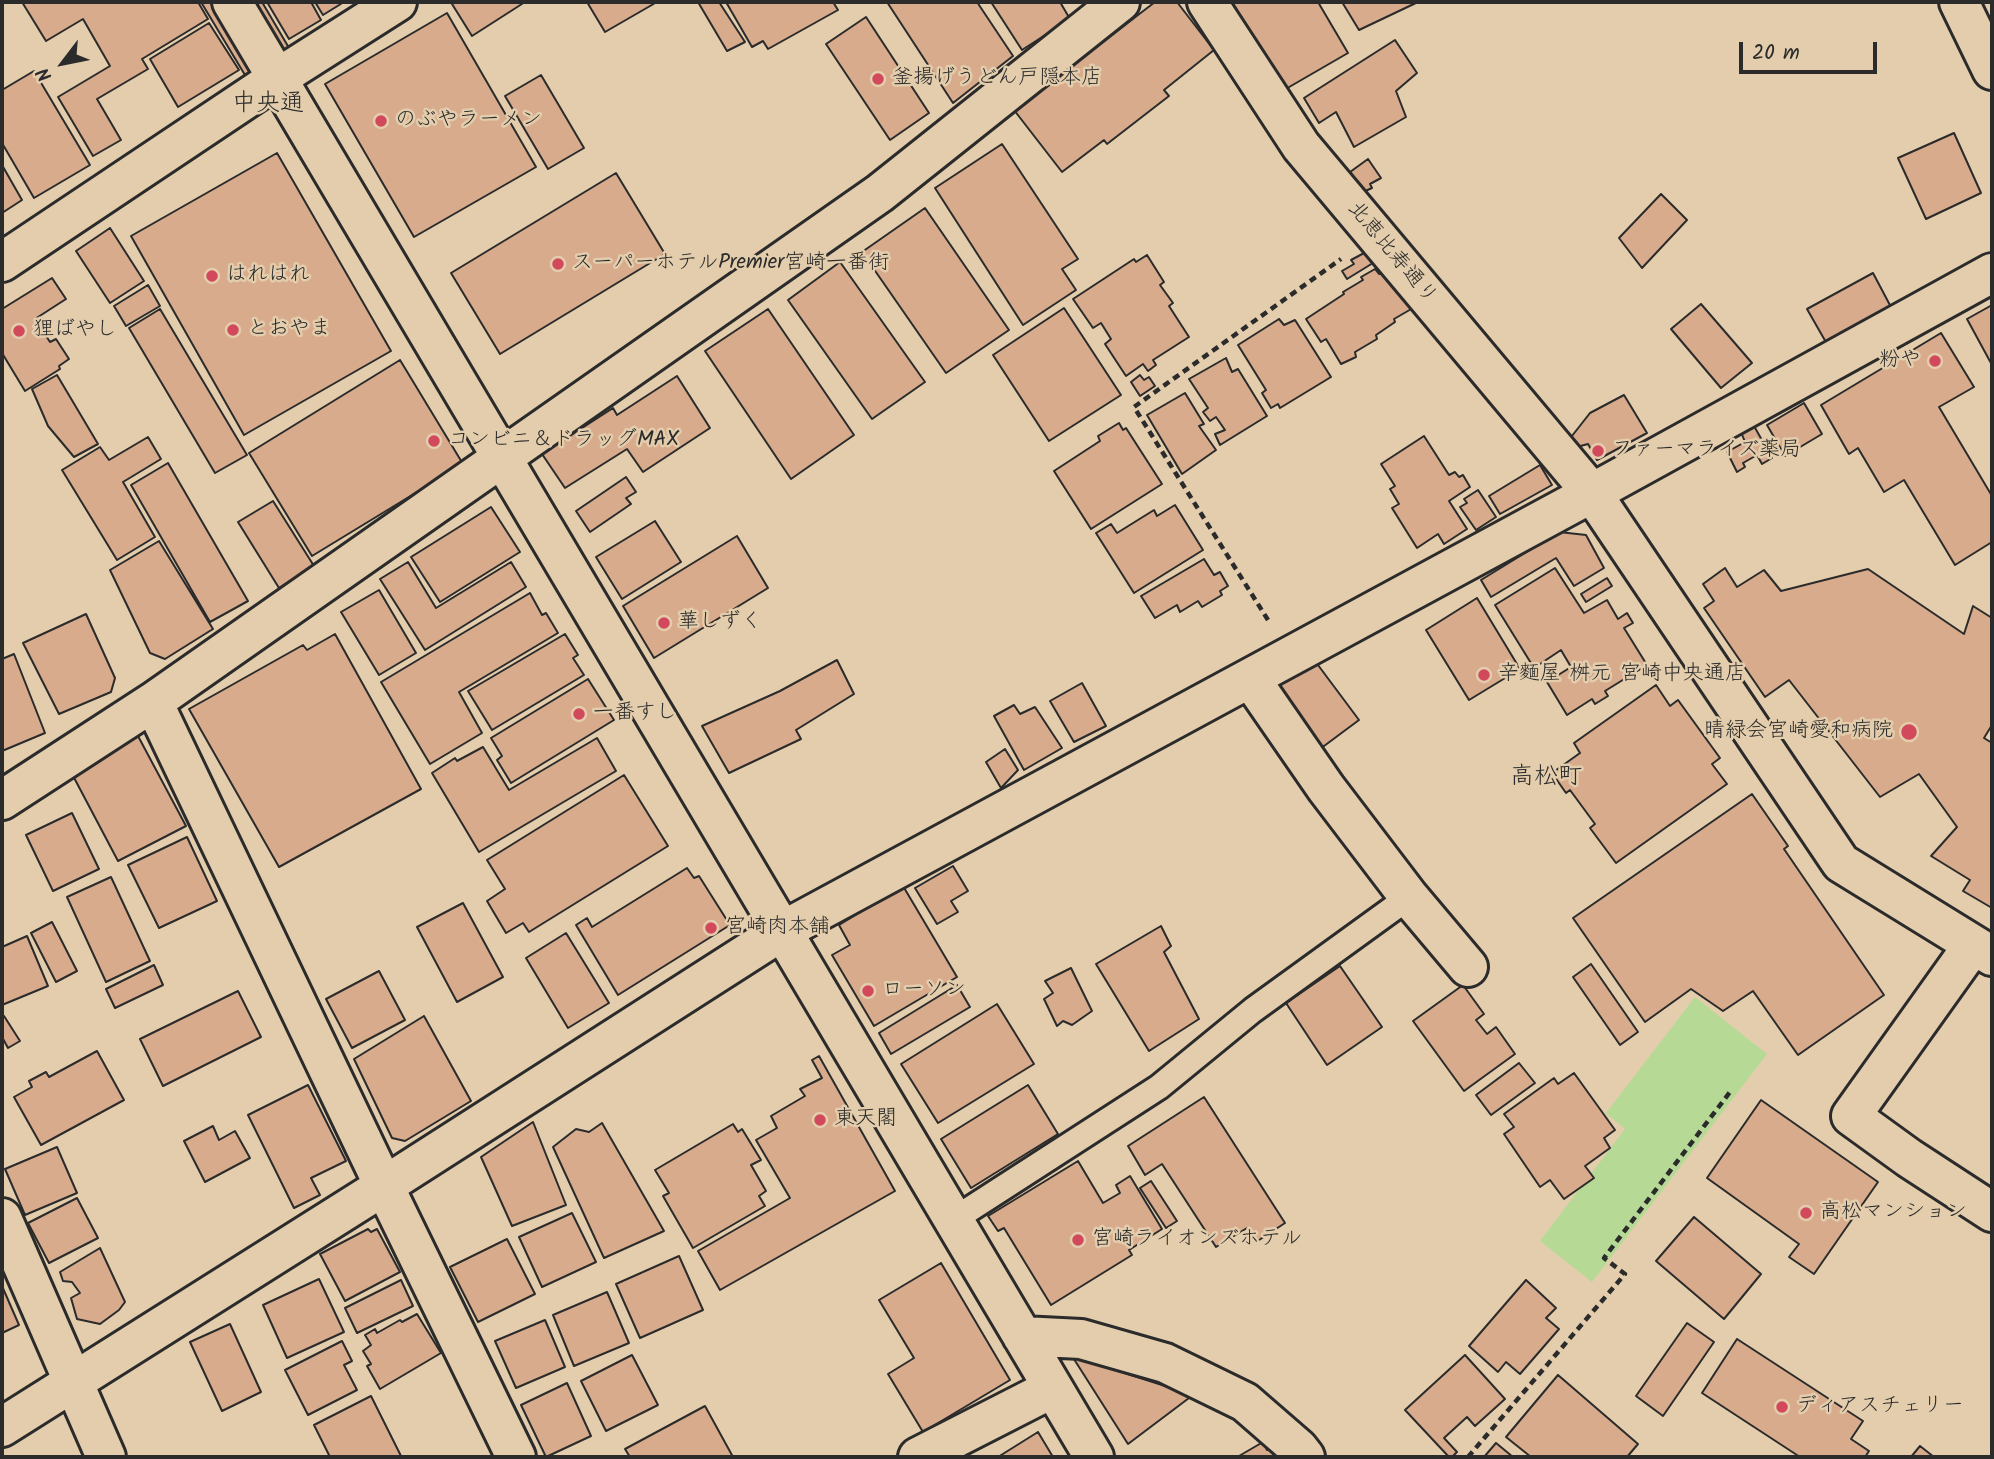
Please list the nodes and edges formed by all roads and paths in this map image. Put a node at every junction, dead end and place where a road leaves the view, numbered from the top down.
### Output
1 (232, 2) edge
2 (397, 2) edge
3 (1120, 2) edge
4 (1207, 2) edge
5 (1959, 2) edge
6 (1992, 70) edge
7 (276, 79) junction
8 (1375, 235) junction
9 (2, 262) edge
10 (1992, 273) edge
11 (502, 459) junction
12 (1592, 493) junction
13 (1290, 656) junction
14 (1251, 678) junction
15 (153, 702) junction
16 (2, 800) edge
17 (1409, 897) junction
18 (782, 931) junction
19 (1982, 950) edge
20 (1468, 967) dead end
21 (1730, 1092) dead end
22 (384, 1186) junction
23 (1992, 1212) edge
24 (2, 1219) edge
25 (953, 1220) junction
26 (1022, 1336) junction
27 (73, 1383) junction
28 (1053, 1388) junction
29 (2, 1427) edge
30 (106, 1457) edge
31 (516, 1457) edge
32 (918, 1457) edge
33 (1094, 1457) edge
34 (1305, 1457) edge
35 (1468, 1457) edge

1 - 7 street
2 - 7 street
3 - 11 street
4 - 8 street, 北恵比寿通り
5 - 6 street
7 - 9 street
7 - 11 street
8 - 12 street, 北恵比寿通り
8 - 13 path
10 - 12 street
11 - 15 street
11 - 18 street
12 - 13 street
12 - 19 street, 北恵比寿通り
13 - 14 street
14 - 17 street
14 - 18 street
15 - 16 street
15 - 22 street
17 - 20 street
17 - 25 lane
18 - 22 street
18 - 25 street
19 - 23 street
21 - 35 path
22 - 27 street
22 - 31 street
24 - 27 street
25 - 26 street
26 - 28 street
26 - 34 street
27 - 29 street
27 - 30 street
28 - 32 street
28 - 33 street

